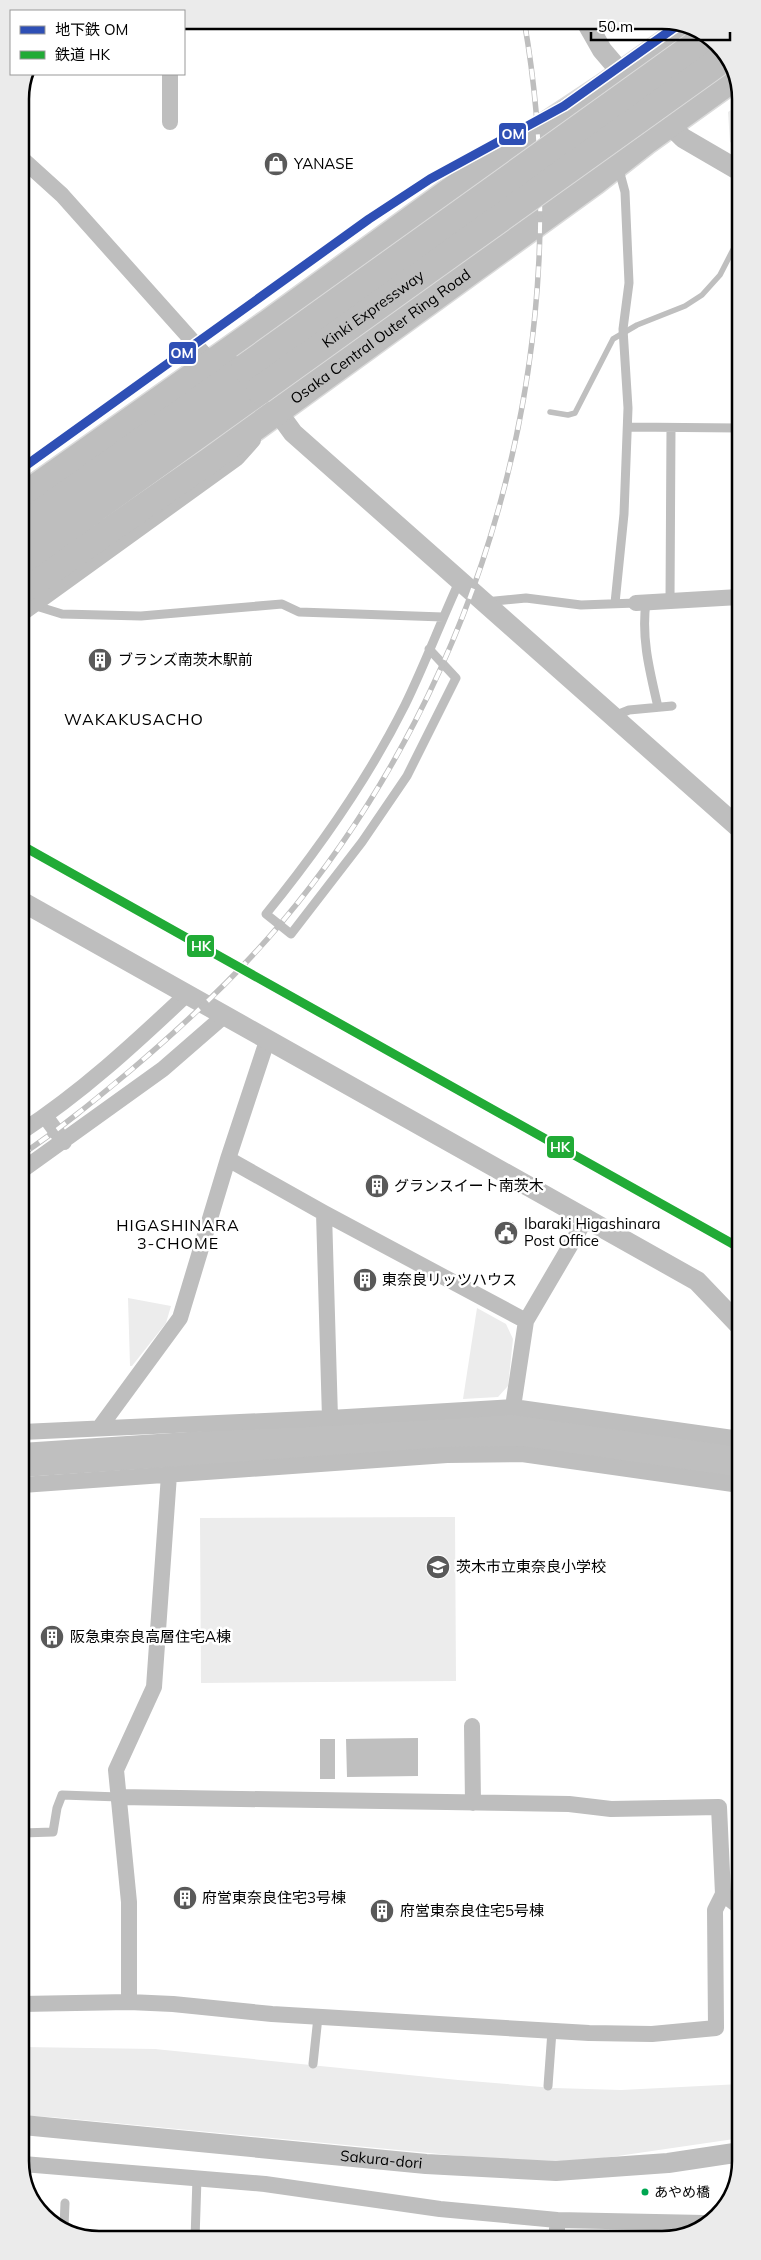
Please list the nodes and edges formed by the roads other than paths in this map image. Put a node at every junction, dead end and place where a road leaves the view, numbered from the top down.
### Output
1 (590, 29) edge
2 (682, 32) edge
3 (702, 41) edge
4 (714, 52) edge
5 (721, 61) edge
6 (622, 74) junction
7 (170, 75) edge
8 (730, 81) edge
9 (646, 101) junction
10 (170, 122) dead end
11 (669, 124) junction
12 (617, 164) junction
13 (29, 165) edge
14 (732, 167) edge
15 (476, 172) junction
16 (269, 322) junction
17 (205, 355) junction
18 (277, 411) junction
19 (628, 427) junction
20 (671, 428) junction
21 (732, 428) edge
22 (29, 479) edge
23 (29, 491) edge
24 (29, 521) edge
25 (29, 555) edge
26 (460, 579) junction
27 (732, 597) edge
28 (29, 601) edge
29 (670, 601) junction
30 (485, 602) junction
31 (641, 602) junction
32 (615, 603) junction
33 (29, 605) edge
34 (443, 617) junction
35 (429, 649) junction
36 (672, 706) dead end
37 (658, 707) junction
38 (614, 716) junction
39 (732, 822) edge
40 (29, 906) edge
41 (186, 995) junction
42 (224, 1016) junction
43 (267, 1041) junction
44 (46, 1116) junction
45 (29, 1127) edge
46 (64, 1142) junction
47 (228, 1159) junction
48 (29, 1166) edge
49 (324, 1213) junction
50 (587, 1218) junction
51 (732, 1318) edge
52 (526, 1322) junction
53 (513, 1407) junction
54 (330, 1418) junction
55 (100, 1427) junction
56 (29, 1432) edge
57 (732, 1438) edge
58 (169, 1475) junction
59 (732, 1484) edge
60 (29, 1485) edge
61 (472, 1726) dead end
62 (119, 1797) junction
63 (473, 1803) junction
64 (29, 1833) edge
65 (723, 1894) junction
66 (732, 1901) edge
67 (130, 2002) junction
68 (29, 2004) edge
69 (318, 2017) junction
70 (552, 2031) junction
71 (313, 2064) dead end
72 (548, 2086) dead end
73 (29, 2126) edge
74 (732, 2153) edge
75 (29, 2164) edge
76 (197, 2178) junction
77 (65, 2203) dead end
78 (557, 2220) junction
79 (64, 2221) edge
80 (694, 2223) edge
81 (195, 2231) edge
82 (557, 2231) edge

1 - 6 street
2 - 6 main road
3 - 24 highway, Kinki Expressway, bridge
4 - 9 street
5 - 25 highway, Kinki Expressway, bridge
6 - 9 street
6 - 15 main road
7 - 10 street
8 - 11 main road, Osaka Central Outer Ring Road
9 - 11 street
9 - 15 street
11 - 12 main road, Osaka Central Outer Ring Road
11 - 14 street
12 - 18 main road, Osaka Central Outer Ring Road
12 - 19 lane
13 - 17 street
15 - 16 main road
16 - 17 street
16 - 23 main road
17 - 22 street
18 - 26 street
18 - 28 main road, Osaka Central Outer Ring Road
19 - 20 lane
19 - 32 lane
20 - 21 lane
20 - 29 lane
26 - 30 street
26 - 34 lane
27 - 29 street
29 - 31 street
30 - 32 lane
30 - 38 street
31 - 32 lane
31 - 37 lane
33 - 34 lane
34 - 35 lane
35 - 35 lane
36 - 37 lane
37 - 38 lane
38 - 39 street
40 - 41 street
41 - 42 street
41 - 44 street
42 - 43 street
42 - 46 street
43 - 47 street
43 - 50 street
44 - 45 street
44 - 46 street
46 - 48 street
47 - 49 street
47 - 55 street
49 - 52 street
49 - 54 street
50 - 51 street
50 - 52 street
52 - 53 street
53 - 54 street
53 - 57 street
54 - 55 street
55 - 56 street
58 - 59 street
58 - 60 street
58 - 62 street
61 - 63 street
62 - 63 street
62 - 64 lane
62 - 67 street
63 - 65 street
65 - 66 street
65 - 70 street
67 - 68 street
67 - 69 street
69 - 70 street
69 - 71 lane
70 - 72 lane
73 - 74 street, Sakura-dori
75 - 76 street
76 - 78 street
76 - 81 lane
77 - 79 lane
78 - 80 street
78 - 82 street

